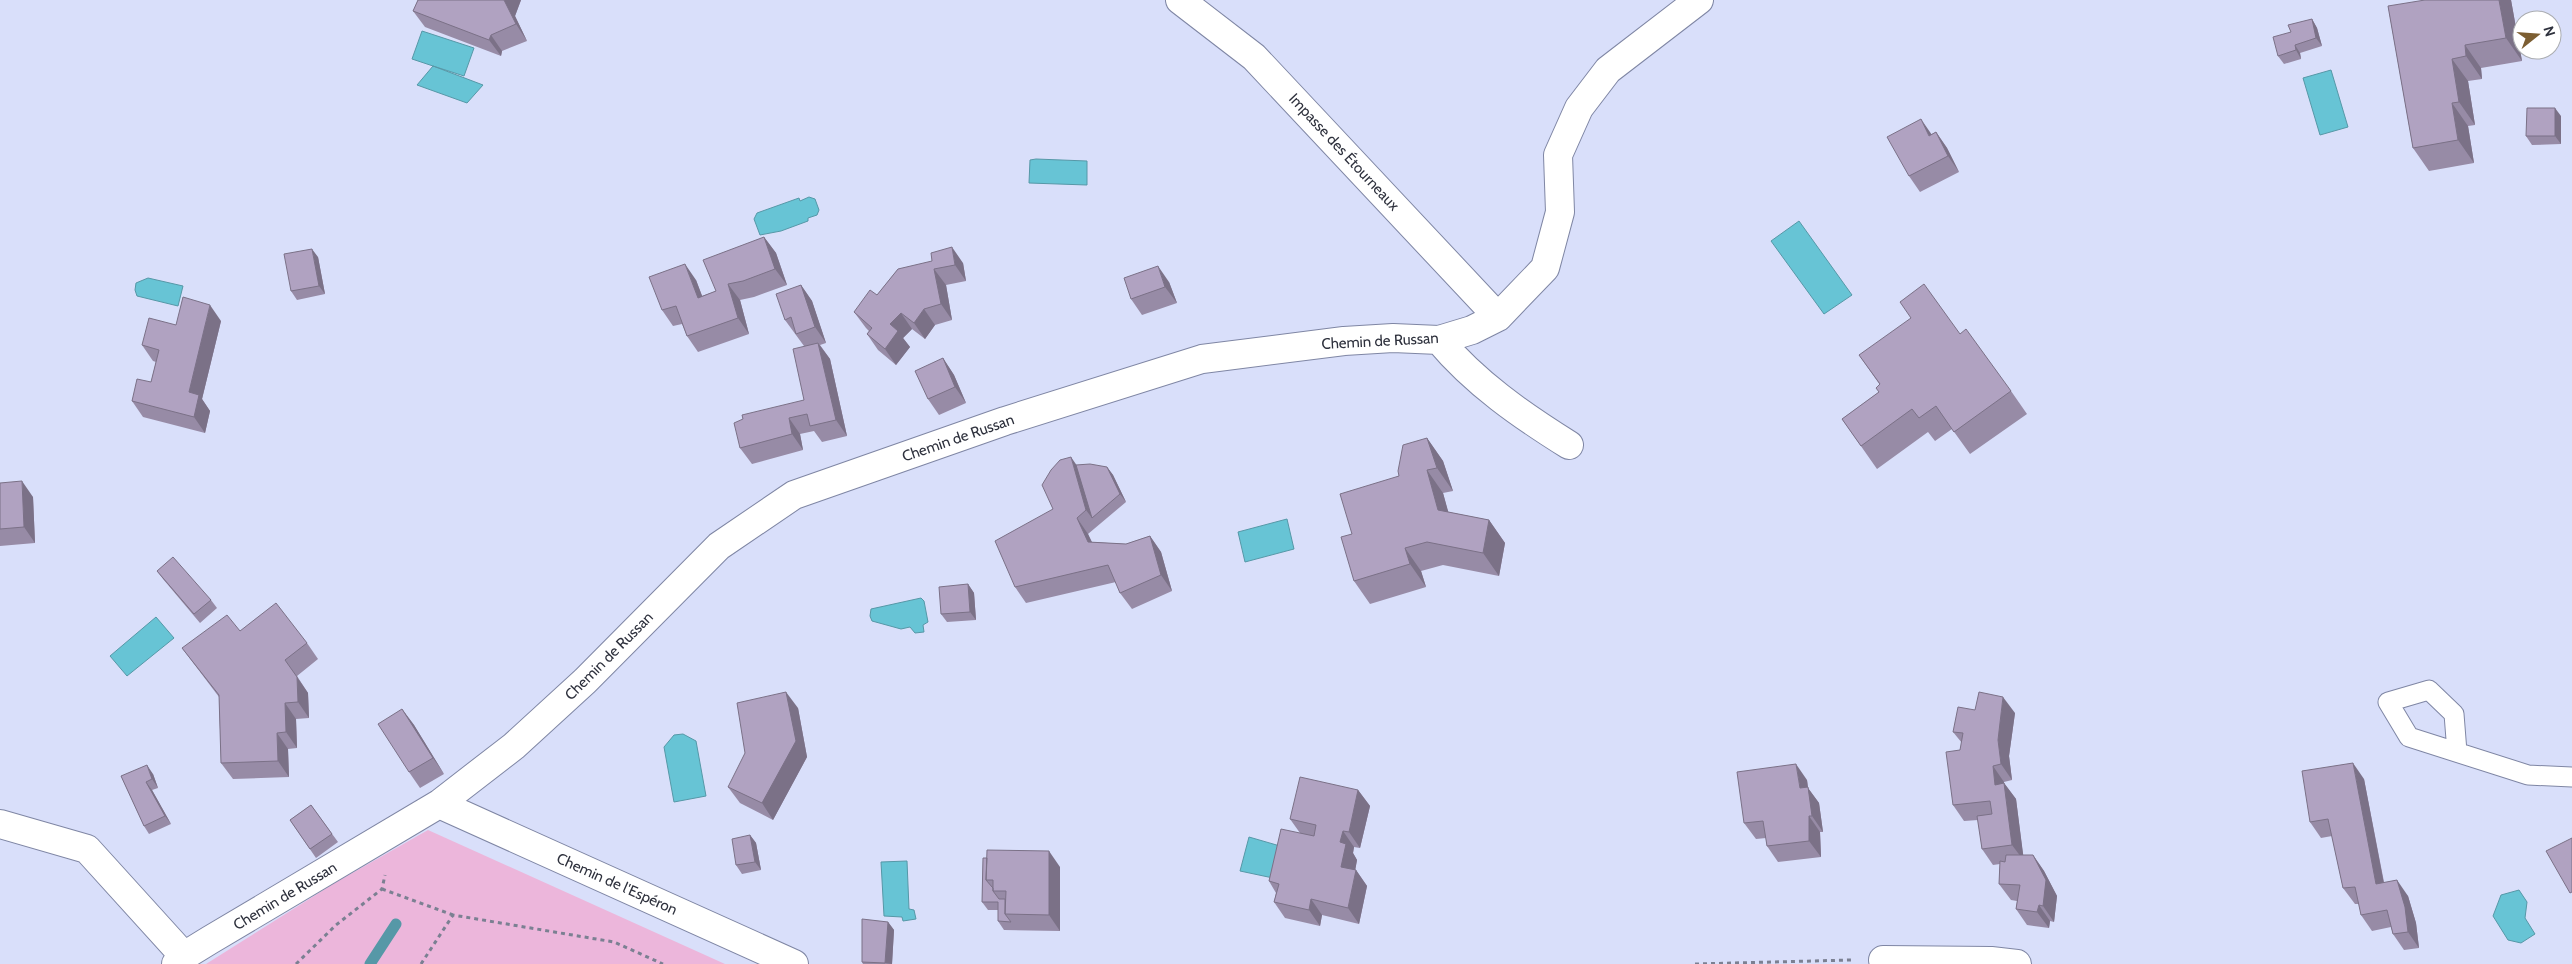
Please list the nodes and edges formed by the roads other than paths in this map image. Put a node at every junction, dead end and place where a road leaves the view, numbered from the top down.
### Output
1 (1180, 0) edge
2 (1699, 0) edge
3 (1498, 316) junction
4 (1438, 340) junction
5 (1569, 445) dead end
6 (2457, 752) dead end
7 (2572, 777) edge
8 (438, 804) junction
9 (0, 824) edge
10 (180, 960) edge
11 (1883, 960) road end
12 (794, 964) edge
13 (2017, 964) edge

1 - 3 street, Impasse des Étourneaux
2 - 3 street, Chemin de Russan
3 - 4 street, Chemin de Russan
4 - 5 street
4 - 8 street, Chemin de Russan
6 - 7 lane
8 - 10 street, Chemin de Russan
8 - 12 street, Chemin de l'Espéron
9 - 10 street
11 - 13 street

